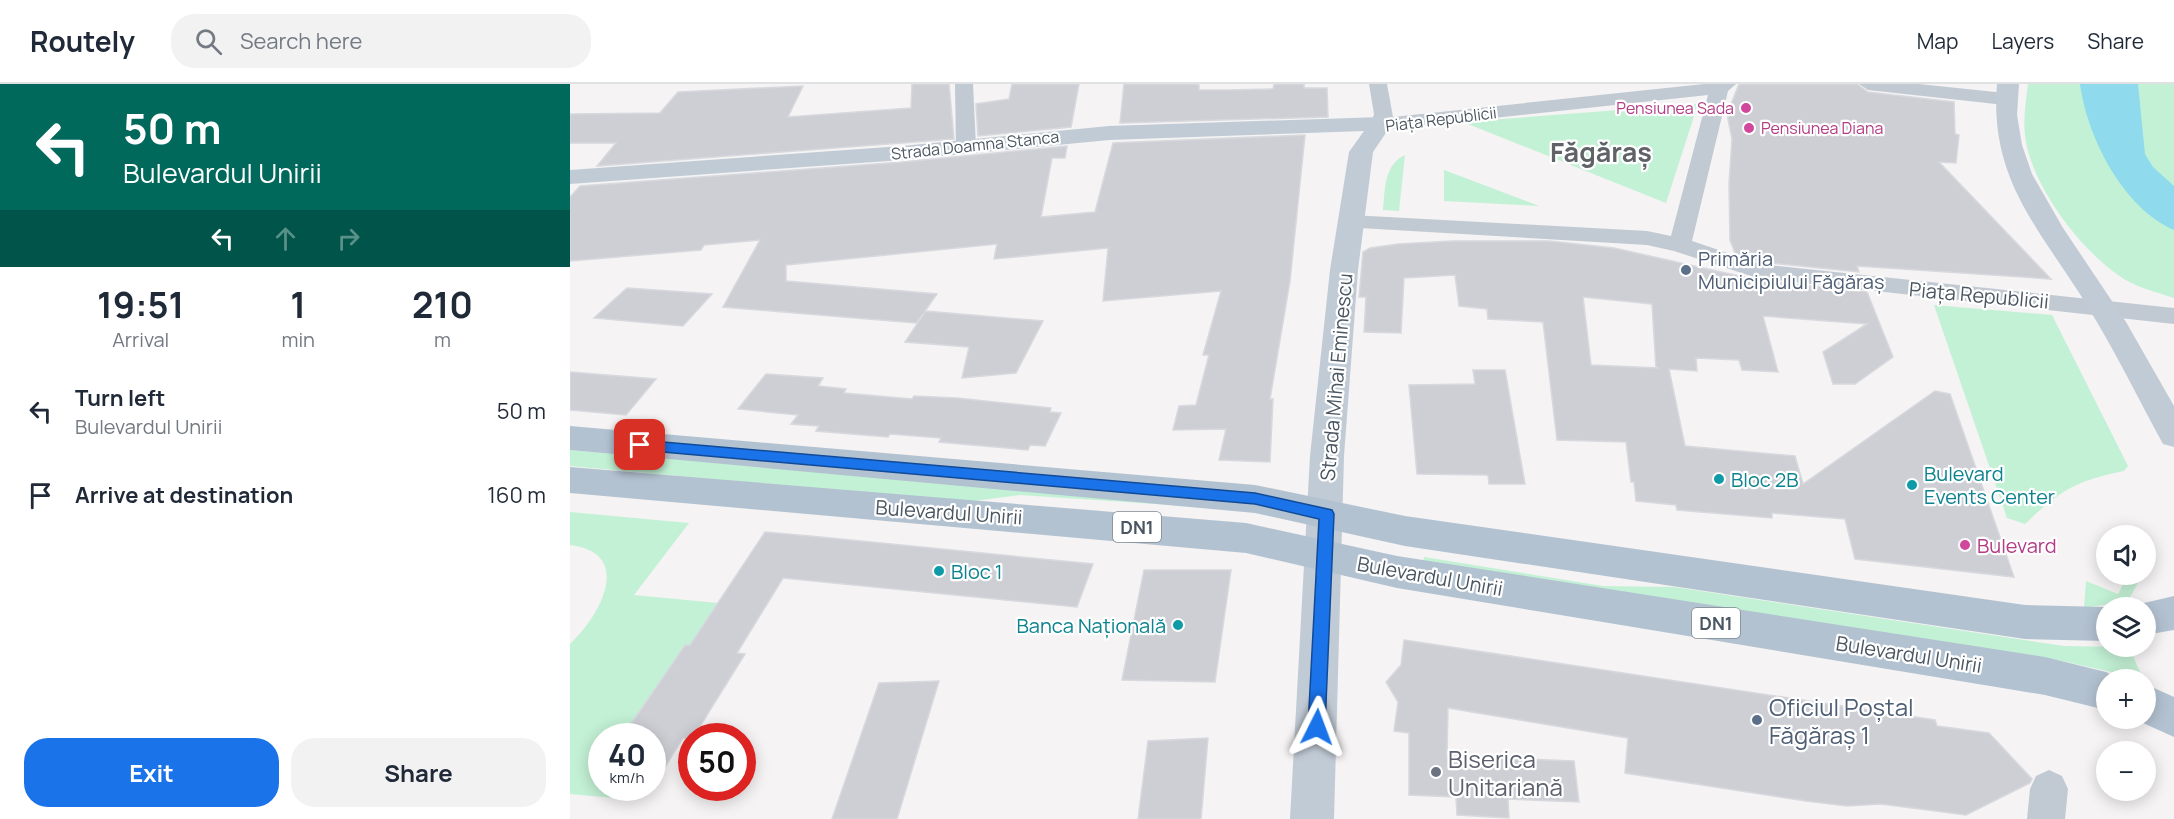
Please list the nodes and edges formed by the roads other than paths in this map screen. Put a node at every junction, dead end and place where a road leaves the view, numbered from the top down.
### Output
1 (964, 84) edge
2 (1378, 84) edge
3 (1868, 84) edge
4 (1723, 86) edge
5 (2006, 91) edge
6 (1381, 124) junction
7 (966, 147) junction
8 (570, 177) edge
9 (1351, 222) junction
10 (1680, 245) junction
11 (1896, 287) junction
12 (2102, 306) junction
13 (1904, 313) dead end
14 (2174, 316) edge
15 (2174, 435) edge
16 (570, 438) edge
17 (570, 480) edge
18 (1327, 514) junction
19 (1325, 556) junction
20 (2174, 613) edge
21 (2156, 616) edge
22 (2096, 624) edge
23 (2096, 689) edge
24 (2156, 709) edge
25 (2174, 717) edge
26 (1312, 819) edge

1 - 7 street
2 - 6 street
3 - 5 street
4 - 6 street, Piața Republicii
4 - 10 street, Piața Republicii
5 - 12 street
6 - 7 street, Strada Doamna Stanca
6 - 9 street, Piața Republicii
7 - 8 street, Strada Doamna Stanca
9 - 10 street, Piața Republicii
9 - 18 street, Strada Mihai Eminescu
10 - 11 street, Piața Republicii
11 - 12 street, Piața Republicii
11 - 13 street
12 - 14 street, Piața Republicii
12 - 15 street
16 - 18 main road, Bulevardul Unirii / DN1
17 - 19 main road, Bulevardul Unirii / DN1
18 - 19 street, Strada Mihai Eminescu
18 - 22 main road, Bulevardul Unirii / DN1
19 - 23 main road, Bulevardul Unirii / DN1
19 - 26 street, Strada Mihai Eminescu
20 - 21 main road
24 - 25 main road

